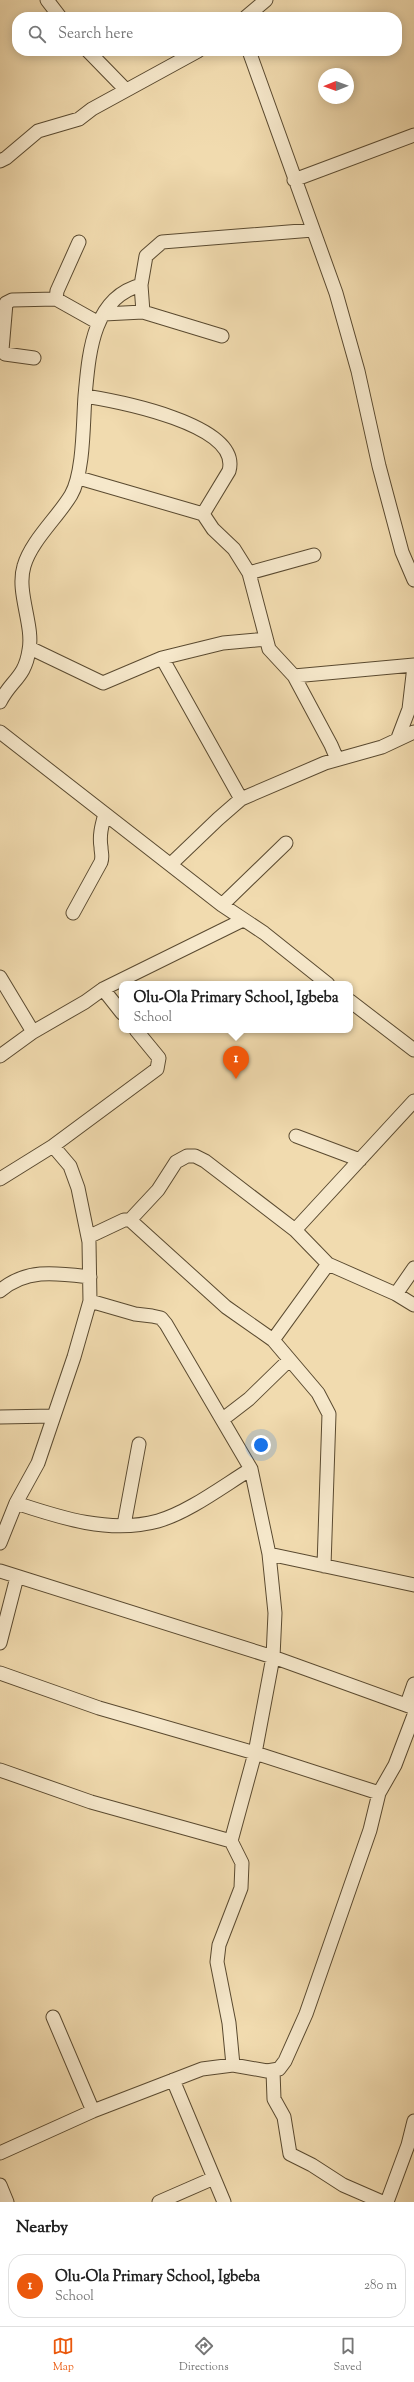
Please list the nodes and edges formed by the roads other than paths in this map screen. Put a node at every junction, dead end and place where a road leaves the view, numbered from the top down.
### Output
1 (47, 0) edge
2 (266, 0) edge
3 (56, 12) edge
4 (252, 12) edge
5 (93, 56) edge
6 (189, 56) edge
7 (251, 56) edge
8 (126, 90) junction
9 (414, 135) edge
10 (0, 161) edge
11 (294, 180) junction
12 (314, 230) junction
13 (79, 242) dead end
14 (141, 285) junction
15 (56, 299) junction
16 (143, 312) junction
17 (101, 318) junction
18 (222, 336) dead end
19 (34, 358) dead end
20 (85, 396) junction
21 (79, 478) junction
22 (203, 514) junction
23 (314, 555) dead end
24 (249, 573) junction
25 (414, 580) edge
26 (266, 639) junction
27 (30, 648) junction
28 (162, 658) junction
29 (414, 665) edge
30 (294, 676) junction
31 (0, 702) edge
32 (414, 732) edge
33 (2, 738) edge
34 (398, 738) junction
35 (337, 759) junction
36 (242, 799) junction
37 (105, 814) junction
38 (286, 843) dead end
39 (171, 864) junction
40 (222, 906) junction
41 (73, 913) dead end
42 (243, 920) junction
43 (0, 977) edge
44 (119, 981) edge
45 (119, 981) edge
46 (324, 981) edge
47 (103, 989) junction
48 (353, 1003) edge
49 (119, 1009) edge
50 (33, 1032) junction
51 (138, 1033) edge
52 (414, 1050) edge
53 (0, 1056) edge
54 (414, 1101) edge
55 (296, 1136) dead end
56 (53, 1146) junction
57 (360, 1160) junction
58 (0, 1179) edge
59 (130, 1220) junction
60 (295, 1230) junction
61 (88, 1237) junction
62 (328, 1264) junction
63 (414, 1268) edge
64 (90, 1277) junction
65 (0, 1291) edge
66 (396, 1294) junction
67 (90, 1301) junction
68 (414, 1305) edge
69 (273, 1340) junction
70 (289, 1360) junction
71 (52, 1416) junction
72 (0, 1418) edge
73 (223, 1419) junction
74 (140, 1444) dead end
75 (250, 1469) junction
76 (16, 1503) junction
77 (124, 1525) junction
78 (0, 1543) edge
79 (269, 1554) junction
80 (324, 1566) junction
81 (0, 1571) edge
82 (17, 1577) junction
83 (414, 1585) edge
84 (0, 1643) edge
85 (273, 1657) junction
86 (0, 1673) edge
87 (414, 1684) edge
88 (410, 1706) edge
89 (414, 1715) edge
90 (255, 1753) junction
91 (0, 1770) edge
92 (379, 1793) junction
93 (231, 1841) junction
94 (53, 2017) dead end
95 (233, 2065) junction
96 (273, 2071) junction
97 (173, 2080) junction
98 (93, 2111) junction
99 (414, 2121) edge
100 (0, 2153) edge
101 (214, 2178) junction
102 (0, 2185) edge
103 (7, 2202) edge
104 (159, 2202) edge
105 (224, 2202) edge
106 (382, 2202) edge
107 (386, 2202) edge

1 - 3 street
2 - 4 street
5 - 8 street
6 - 8 street
7 - 11 street
8 - 10 street
9 - 11 street
11 - 12 street
12 - 14 street
12 - 25 street
13 - 15 street
14 - 16 street
14 - 17 street
15 - 17 street
15 - 19 street
16 - 17 street
16 - 18 street
17 - 20 street
20 - 21 street
20 - 22 street
21 - 22 street
21 - 27 street
22 - 24 street
23 - 24 street
24 - 26 street
26 - 28 street
26 - 30 street
27 - 28 street
27 - 31 street
28 - 36 street
29 - 30 street
29 - 34 street
30 - 35 street
32 - 34 street
33 - 37 street
34 - 35 street
35 - 36 street
36 - 39 street
37 - 39 street
37 - 41 street
38 - 40 street
39 - 40 street
40 - 42 street
42 - 45 street
42 - 46 street
43 - 50 street
44 - 47 street
47 - 49 street
47 - 50 street
48 - 52 street
50 - 53 street
51 - 56 street
54 - 57 street
55 - 57 street
56 - 58 street
56 - 61 street
57 - 60 street
59 - 60 street
59 - 61 street
59 - 69 street
60 - 62 street
61 - 64 street
62 - 66 street
62 - 69 street
63 - 66 street
64 - 65 street
64 - 67 street
66 - 68 street
67 - 71 street
67 - 73 street
69 - 70 street
70 - 73 street
70 - 80 street
71 - 72 street
71 - 76 street
73 - 75 street
74 - 77 street
75 - 77 street
75 - 79 street
76 - 77 street
76 - 78 street
79 - 80 street
79 - 85 street
80 - 83 street
81 - 82 street
82 - 84 street
82 - 85 street
85 - 88 street
85 - 90 street
86 - 90 street
87 - 88 street
89 - 92 street
90 - 92 street
90 - 93 street
91 - 93 street
92 - 96 street
93 - 95 street
94 - 98 street
95 - 96 street
95 - 97 street
96 - 106 street
97 - 98 street
97 - 101 street
98 - 100 street
99 - 107 street
101 - 104 street
101 - 105 street
102 - 103 street

